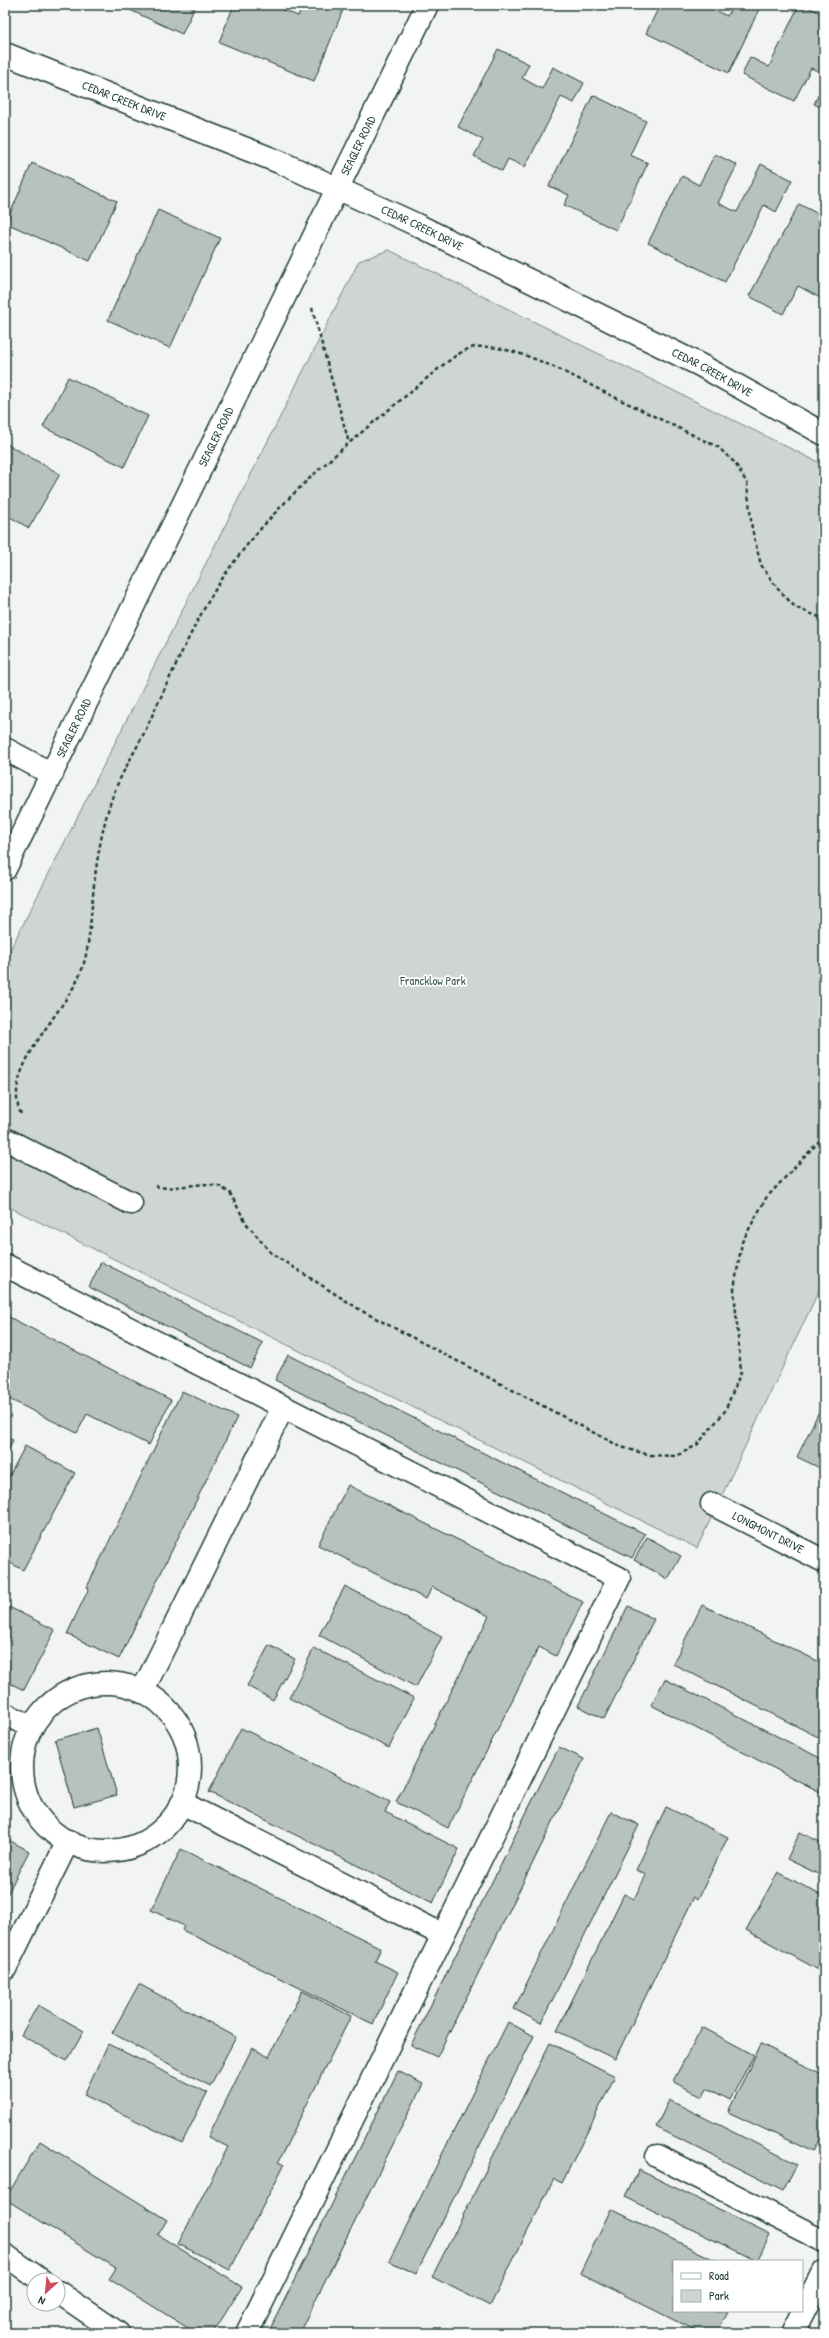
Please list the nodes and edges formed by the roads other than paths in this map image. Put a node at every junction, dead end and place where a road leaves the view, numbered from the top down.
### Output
1 (427, 5) edge
2 (5, 54) edge
3 (338, 189) junction
4 (824, 434) edge
5 (5, 749) edge
6 (52, 774) junction
7 (5, 869) edge
8 (5, 1139) edge
9 (131, 1203) dead end
10 (5, 1265) edge
11 (284, 1407) junction
12 (712, 1504) dead end
13 (824, 1561) edge
14 (142, 1692) junction
15 (5, 1714) edge
16 (32, 1727) junction
17 (182, 1803) junction
18 (68, 1841) junction
19 (443, 1935) junction
20 (5, 1969) edge
21 (657, 2156) dead end
22 (824, 2241) edge
23 (5, 2255) edge
24 (29, 2272) edge
25 (824, 2272) edge
26 (66, 2297) edge
27 (118, 2333) edge
28 (247, 2333) edge
29 (793, 2333) edge

1 - 3 street, SEAGLER ROAD
2 - 3 street, CEDAR CREEK DRIVE
3 - 4 street, CEDAR CREEK DRIVE
3 - 6 street, SEAGLER ROAD
5 - 6 street
6 - 7 street, SEAGLER ROAD
8 - 9 street
10 - 11 street
11 - 14 street
11 - 19 street
12 - 13 street, LONGMONT DRIVE
14 - 16 street
14 - 17 street
15 - 16 street
16 - 18 street
17 - 18 street
17 - 19 street
18 - 20 street
19 - 28 street
21 - 22 street
23 - 24 street
25 - 29 street
26 - 27 street

